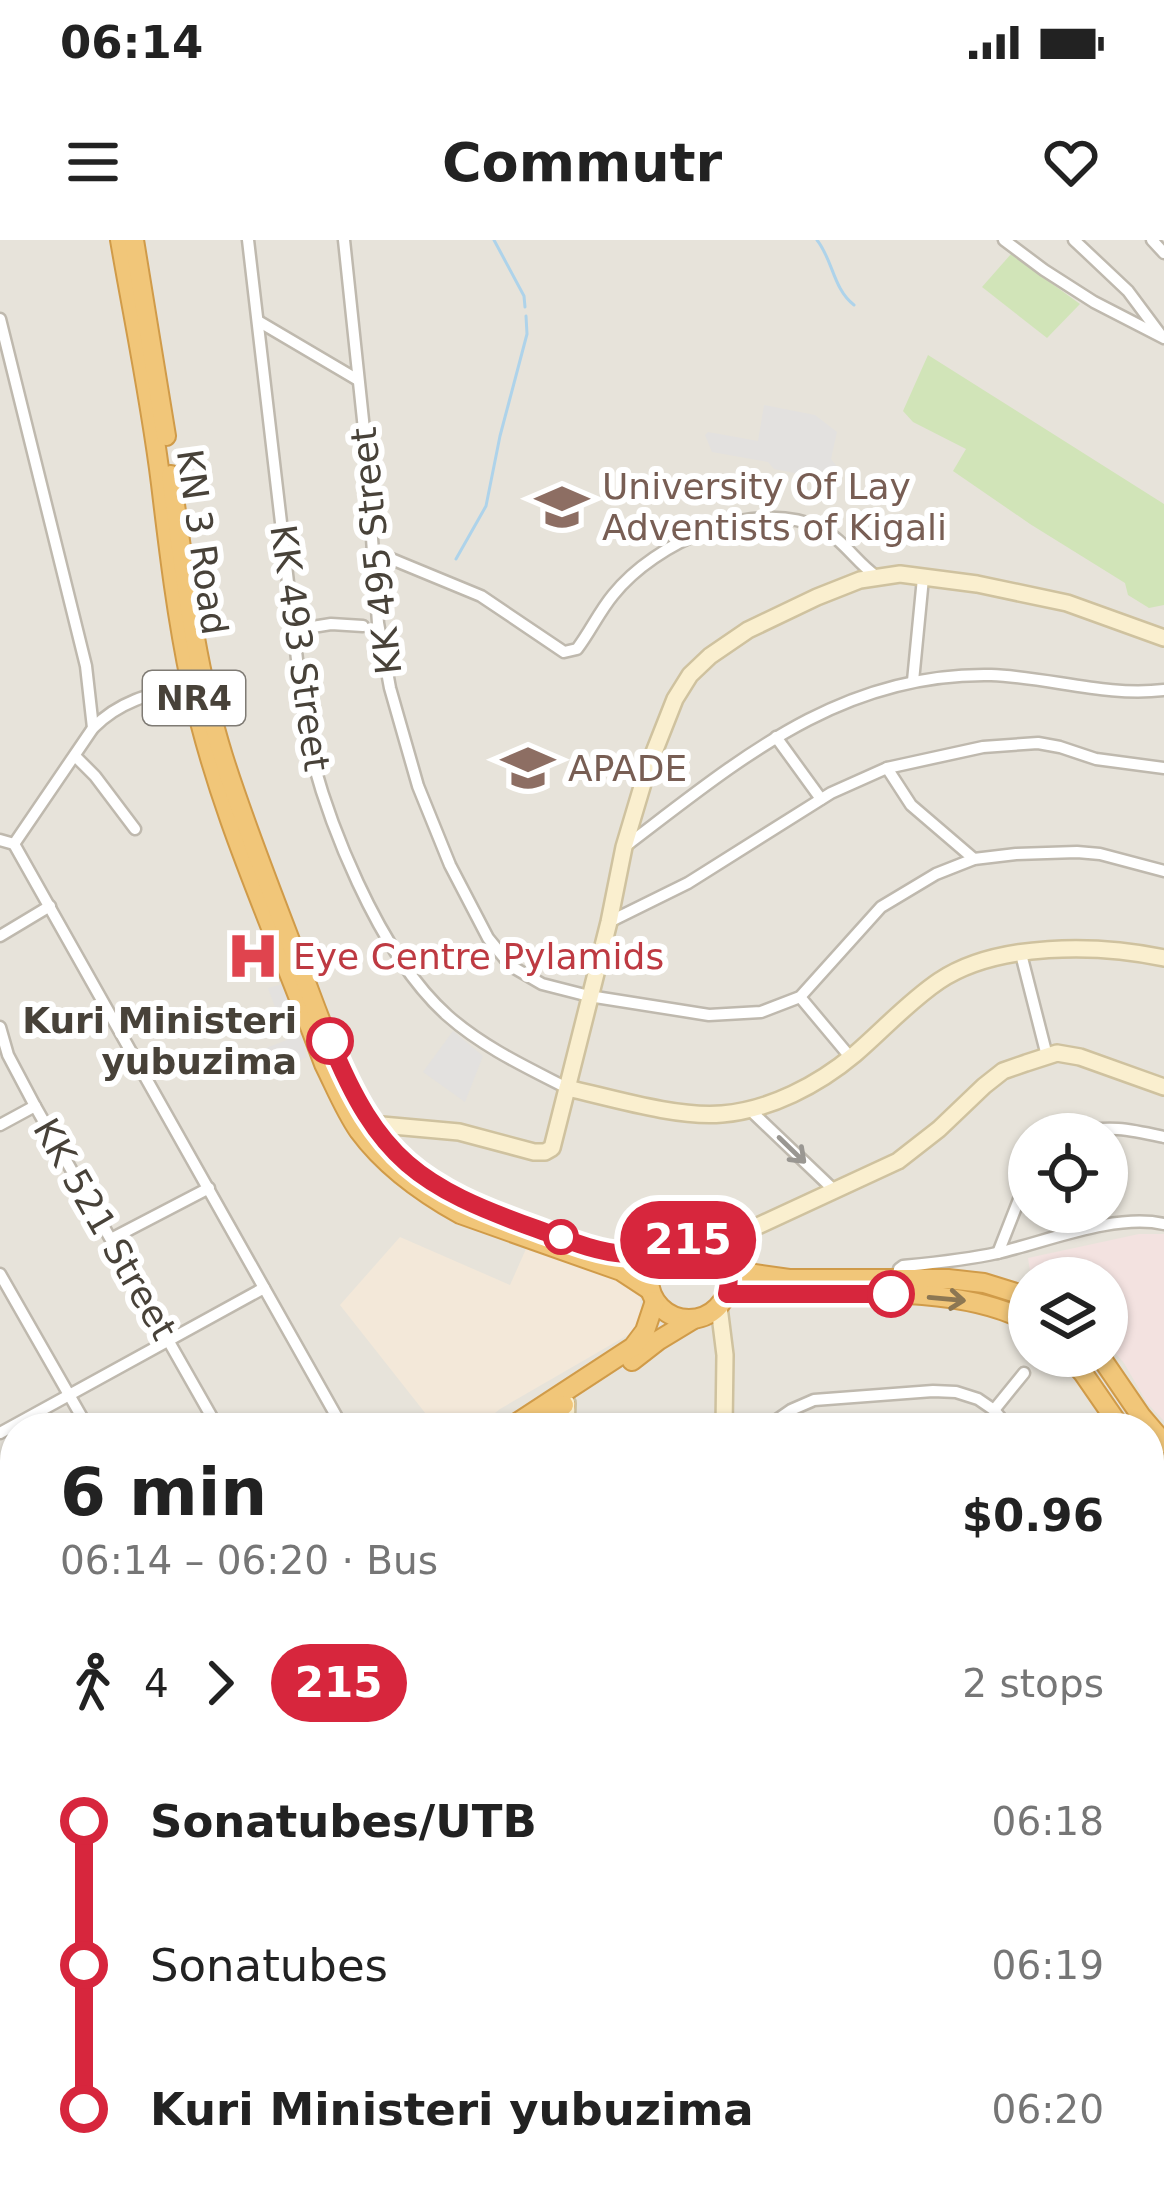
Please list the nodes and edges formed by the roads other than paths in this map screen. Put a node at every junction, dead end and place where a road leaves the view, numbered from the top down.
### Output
1 (120, 240) edge
2 (134, 240) edge
3 (248, 240) edge
4 (344, 240) edge
5 (1004, 240) edge
6 (1074, 240) edge
7 (1152, 240) edge
8 (1164, 253) edge
9 (0, 319) edge
10 (258, 321) junction
11 (1162, 336) edge
12 (358, 380) junction
13 (372, 551) junction
14 (868, 578) junction
15 (923, 578) junction
16 (363, 626) dead end
17 (294, 631) junction
18 (1164, 638) edge
19 (913, 681) junction
20 (198, 683) junction
21 (1164, 690) edge
22 (93, 728) junction
23 (776, 736) junction
24 (75, 756) junction
25 (887, 768) junction
26 (1164, 769) edge
27 (821, 800) junction
28 (135, 829) dead end
29 (0, 840) edge
30 (14, 844) junction
31 (624, 847) junction
32 (974, 860) junction
33 (1164, 871) edge
34 (50, 906) junction
35 (609, 922) junction
36 (0, 937) edge
37 (1021, 954) junction
38 (1164, 958) edge
39 (589, 996) junction
40 (800, 997) junction
41 (0, 1027) edge
42 (1047, 1056) junction
43 (851, 1058) junction
44 (1164, 1087) edge
45 (567, 1088) junction
46 (35, 1106) junction
47 (749, 1109) junction
48 (0, 1125) edge
49 (408, 1126) junction
50 (365, 1127) junction
51 (1128, 1130) edge
52 (1164, 1137) edge
53 (385, 1143) junction
54 (209, 1188) junction
55 (835, 1191) junction
56 (1164, 1224) edge
57 (759, 1227) junction
58 (1008, 1228) edge
59 (734, 1237) junction
60 (112, 1238) junction
61 (592, 1251) junction
62 (659, 1253) junction
63 (998, 1253) junction
64 (723, 1260) junction
65 (0, 1274) edge
66 (897, 1286) junction
67 (789, 1287) junction
68 (265, 1288) junction
69 (1008, 1291) edge
70 (653, 1295) junction
71 (723, 1301) junction
72 (1008, 1311) edge
73 (692, 1320) junction
74 (169, 1342) junction
75 (1021, 1377) edge
76 (1086, 1377) edge
77 (1114, 1377) edge
78 (67, 1395) junction
79 (567, 1402) junction
80 (994, 1410) junction
81 (35, 1413) edge
82 (78, 1413) edge
83 (209, 1413) edge
84 (335, 1413) edge
85 (532, 1413) edge
86 (552, 1413) edge
87 (567, 1413) edge
88 (724, 1413) edge
89 (787, 1413) edge
90 (996, 1413) edge
91 (1111, 1413) edge
92 (1139, 1413) edge

1 - 20 highway, KN 3 Road / NR4
2 - 20 highway, KN 3 Road / NR4
3 - 10 street, KK 493 Street
4 - 12 street, KK 495 Street
5 - 11 street
6 - 11 street
7 - 8 street
9 - 22 street
10 - 12 street
10 - 17 street, KK 493 Street
12 - 13 street, KK 495 Street
13 - 14 street
13 - 39 street, KK 495 Street
14 - 15 street
14 - 31 street
15 - 18 street
15 - 19 street
16 - 17 street
17 - 45 street, KK 493 Street
19 - 21 street
19 - 23 street
20 - 22 street
20 - 50 highway, KN 3 Road / NR4
22 - 24 street
23 - 27 street
23 - 31 street
24 - 28 street
24 - 30 street
25 - 26 street
25 - 27 street
25 - 32 street
27 - 35 street
29 - 30 street
30 - 34 street
31 - 35 street
32 - 33 street
32 - 40 street
34 - 36 street
34 - 54 street
35 - 39 street
37 - 38 street
37 - 42 street
37 - 43 street
39 - 40 street, KK 495 Street
39 - 45 street
40 - 43 street
41 - 46 street, KK 521 Street
42 - 44 street
42 - 55 street
43 - 47 street
45 - 47 street
45 - 49 street
46 - 48 street
46 - 60 street, KK 521 Street
47 -> 55 street
49 - 50 street
49 - 53 street
50 - 53 highway, KN 3 Road / NR4
50 - 61 highway, KN 3 Road
51 - 52 street
53 - 61 highway, KN 3 Road / NR4
54 - 60 street
54 - 68 street
55 - 57 street
56 - 63 street
57 - 59 street
57 - 64 street
58 - 63 street
59 - 61 highway
59 - 64 street
60 - 74 street, KK 521 Street
61 - 62 highway
61 - 70 highway
62 - 64 highway
62 - 70 highway
63 - 66 street
64 - 67 highway
64 - 71 highway
65 - 78 street
66 - 67 highway
66 - 69 highway
66 -> 72 highway
67 - 71 highway
68 - 74 street
68 - 84 street
70 - 73 highway
70 - 85 highway
71 - 73 highway
71 - 88 street
73 - 79 highway
74 - 78 street
74 - 83 street, KK 521 Street
75 - 80 street
76 - 91 highway
77 - 92 highway
78 - 81 street
78 - 82 street
79 - 86 highway
79 - 87 street
80 - 89 street
80 - 90 street

